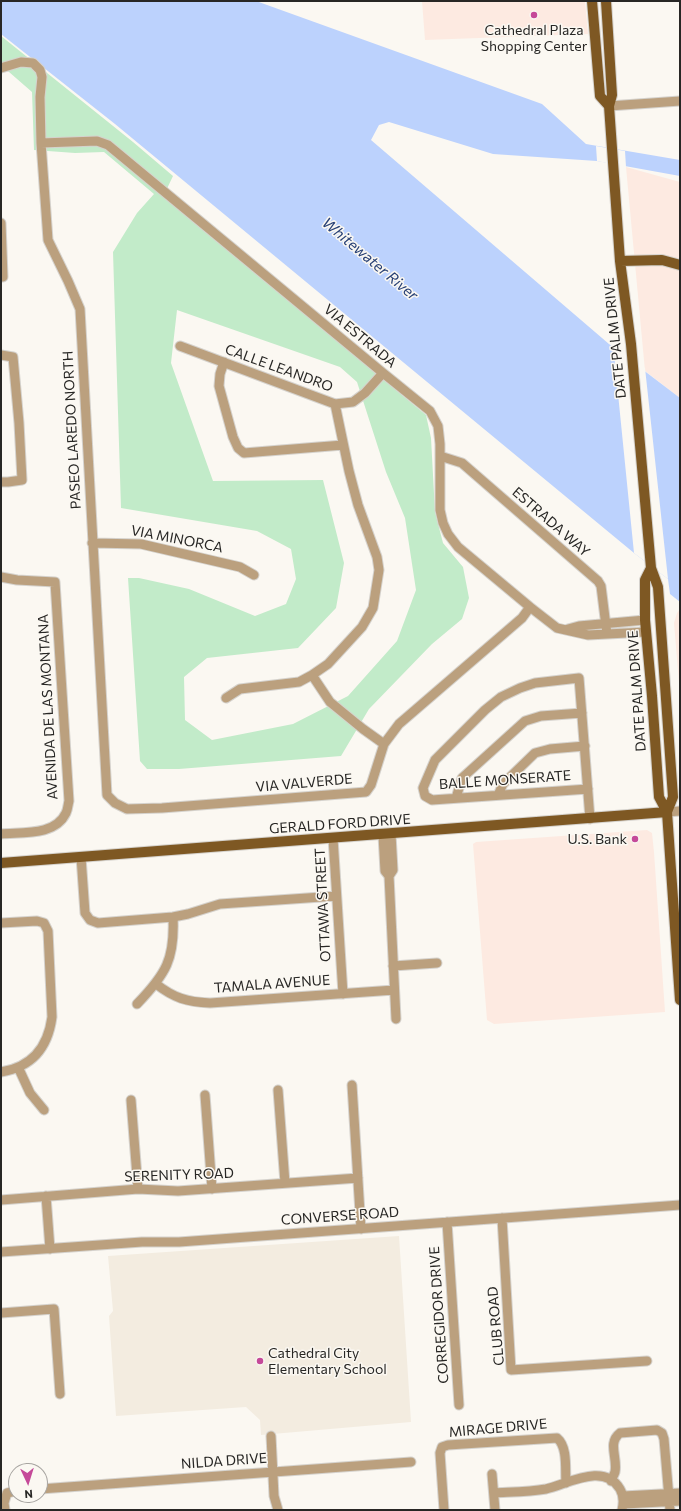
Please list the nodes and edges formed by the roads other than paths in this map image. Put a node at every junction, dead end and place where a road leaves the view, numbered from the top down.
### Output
1 (592, 1) edge
2 (606, 1) edge
3 (1, 68) edge
4 (680, 101) edge
5 (609, 106) junction
6 (41, 143) junction
7 (1, 223) edge
8 (620, 260) junction
9 (680, 265) edge
10 (1, 277) edge
11 (180, 346) dead end
12 (1, 355) edge
13 (224, 362) junction
14 (383, 373) junction
15 (335, 404) junction
16 (343, 445) junction
17 (440, 456) junction
18 (1, 482) edge
19 (92, 543) junction
20 (651, 568) junction
21 (254, 574) dead end
22 (1, 577) edge
23 (530, 607) junction
24 (645, 620) junction
25 (606, 623) junction
26 (567, 630) junction
27 (646, 632) junction
28 (607, 634) junction
29 (664, 670) junction
30 (312, 675) junction
31 (226, 698) dead end
32 (582, 713) junction
33 (384, 744) junction
34 (585, 746) junction
35 (588, 789) junction
36 (498, 795) junction
37 (456, 798) junction
38 (115, 803) joint
39 (680, 811) edge
40 (667, 812) junction
41 (590, 819) junction
42 (1, 834) edge
43 (387, 834) junction
44 (333, 838) junction
45 (81, 857) junction
46 (1, 863) edge
47 (336, 896) junction
48 (173, 917) junction
49 (1, 923) edge
50 (437, 963) dead end
51 (393, 966) junction
52 (156, 984) junction
53 (394, 990) junction
54 (343, 994) junction
55 (680, 1000) edge
56 (137, 1004) dead end
57 (396, 1019) dead end
58 (18, 1068) junction
59 (1, 1072) edge
60 (352, 1085) dead end
61 (278, 1090) dead end
62 (205, 1095) dead end
63 (131, 1100) dead end
64 (44, 1110) dead end
65 (358, 1178) junction
66 (285, 1183) junction
67 (138, 1189) junction
68 (212, 1189) junction
69 (46, 1196) junction
70 (1, 1200) edge
71 (680, 1205) edge
72 (502, 1218) junction
73 (447, 1222) junction
74 (361, 1228) junction
75 (50, 1249) junction
76 (1, 1252) edge
77 (1, 1313) edge
78 (647, 1361) dead end
79 (60, 1394) dead end
80 (459, 1405) dead end
81 (271, 1436) dead end
82 (411, 1462) dead end
83 (272, 1472) junction
84 (492, 1474) dead end
85 (611, 1481) junction
86 (566, 1483) junction
87 (48, 1488) edge
88 (494, 1493) junction
89 (680, 1493) edge
90 (8, 1497) edge
91 (680, 1501) edge
92 (669, 1502) edge
93 (623, 1504) edge
94 (4, 1510) edge
95 (278, 1510) edge
96 (444, 1510) edge
97 (495, 1510) edge

1 - 5 main road, DATE PALM DRIVE
2 - 5 main road, DATE PALM DRIVE
3 - 6 street, PASEO LAREDO NORTH
4 - 5 street
5 - 8 main road, DATE PALM DRIVE
6 - 14 street, VIA ESTRADA
6 - 19 street, PASEO LAREDO NORTH
7 - 10 street
8 - 9 main road
8 - 20 main road, DATE PALM DRIVE
11 - 13 street, CALLE LEANDRO
12 - 18 street
13 - 15 street, CALLE LEANDRO
13 - 16 street
14 - 15 street, CALLE LEANDRO
14 - 17 street, VIA ESTRADA
15 - 16 street
16 - 30 street
17 - 23 street, VIA ESTRADA
17 - 25 street, ESTRADA WAY
19 - 21 street, VIA MINORCA
19 - 38 street, PASEO LAREDO NORTH
20 - 24 main road, DATE PALM DRIVE
20 - 29 main road, DATE PALM DRIVE
22 - 42 street, AVENIDA DE LAS MONTANA
23 - 26 street, VIA ESTRADA
23 - 33 street, VIA VALVERDE
24 - 25 street
24 - 27 main road, DATE PALM DRIVE
24 - 29 main road
25 - 26 street
25 - 28 street, ESTRADA WAY
26 - 28 street, VIA ESTRADA
27 - 28 street, VIA ESTRADA
27 - 40 main road, DATE PALM DRIVE
29 - 40 main road, DATE PALM DRIVE
30 - 31 street
30 - 33 street
32 - 34 street
32 - 37 street
32 - 37 street, BALLE MONSERATE
33 - 38 street, VIA VALVERDE
34 - 35 street
34 - 36 street
35 - 36 street, BALLE MONSERATE
35 - 41 street
36 - 37 street, BALLE MONSERATE
39 - 40 street, GERALD FORD DRIVE
40 - 41 main road, GERALD FORD DRIVE
40 - 55 main road, DATE PALM DRIVE
41 - 43 main road, GERALD FORD DRIVE
43 - 44 main road, GERALD FORD DRIVE
43 - 51 street
44 - 45 main road, GERALD FORD DRIVE
44 - 47 street, OTTAWA STREET
45 - 46 main road, GERALD FORD DRIVE
45 - 48 street
47 - 48 street
47 - 54 street, OTTAWA STREET
48 - 52 street
49 - 58 street
50 - 51 street
51 - 53 street
52 - 54 street, TAMALA AVENUE
52 - 56 street
53 - 54 street, TAMALA AVENUE
53 - 57 street
58 - 59 street
58 - 64 street
60 - 65 street
61 - 66 street
62 - 68 street
63 - 67 street
65 - 66 street, SERENITY ROAD
65 - 74 street
66 - 68 street, SERENITY ROAD
67 - 68 street, SERENITY ROAD
67 - 69 street, SERENITY ROAD
69 - 70 street, SERENITY ROAD
69 - 75 street
71 - 72 street, CONVERSE ROAD
72 - 73 street, CONVERSE ROAD
72 - 78 street, CLUB ROAD
73 - 74 street, CONVERSE ROAD
73 - 80 street, CORREGIDOR DRIVE
74 - 75 street, CONVERSE ROAD
75 - 76 street, CONVERSE ROAD
77 - 79 street
81 - 83 street
82 - 83 street, NILDA DRIVE
83 - 87 street, NILDA DRIVE
83 - 95 street
84 - 88 street
85 - 86 street
85 - 92 street
85 - 93 street
86 - 88 street
86 - 96 street, MIRAGE DRIVE
88 - 97 street
89 - 92 street
90 - 94 street
91 - 92 street
92 - 93 street

